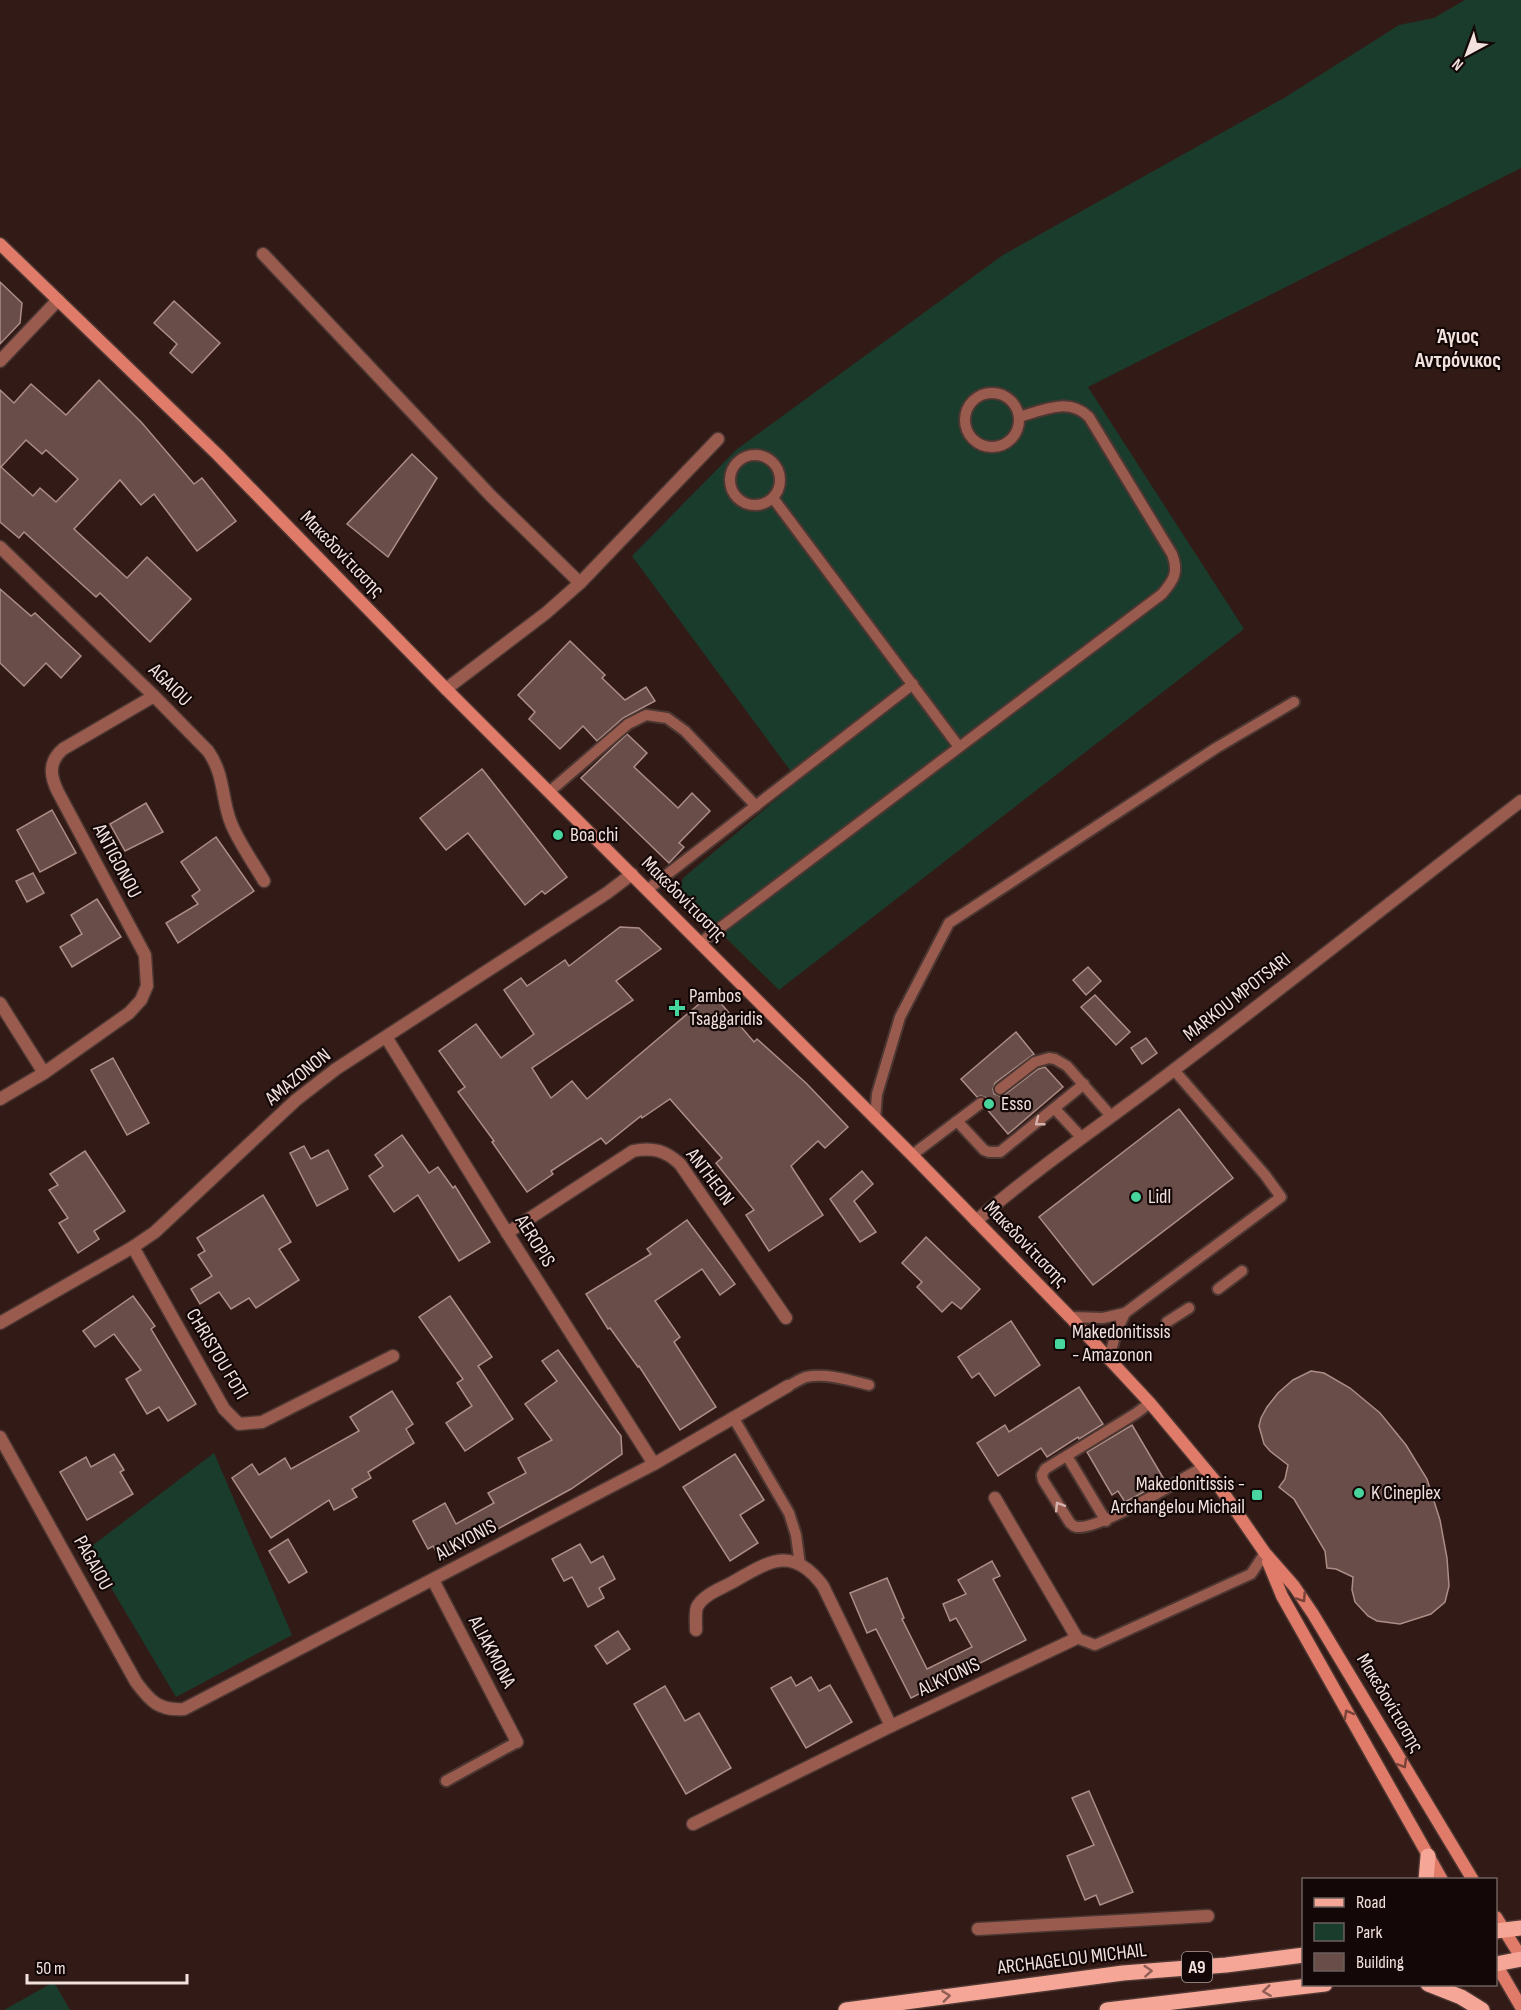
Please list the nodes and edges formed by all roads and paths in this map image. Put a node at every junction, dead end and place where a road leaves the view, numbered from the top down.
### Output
1 (0, 244) edge
2 (263, 254) dead end
3 (58, 300) junction
4 (0, 361) edge
5 (1019, 417) junction
6 (718, 439) dead end
7 (773, 498) junction
8 (0, 547) edge
9 (580, 583) junction
10 (913, 684) junction
11 (446, 689) junction
12 (154, 696) junction
13 (1294, 702) dead end
14 (959, 747) junction
15 (549, 792) junction
16 (1521, 801) edge
17 (756, 806) junction
18 (632, 874) junction
19 (264, 881) dead end
20 (647, 890) junction
21 (700, 943) junction
22 (0, 1003) edge
23 (386, 1037) junction
24 (1174, 1070) junction
25 (44, 1073) junction
26 (1084, 1084) junction
27 (1000, 1089) dead end
28 (0, 1099) edge
29 (981, 1102) dead end
30 (1056, 1108) junction
31 (1111, 1116) junction
32 (875, 1119) junction
33 (957, 1121) junction
34 (1082, 1138) junction
35 (912, 1155) junction
36 (976, 1221) junction
37 (507, 1233) junction
38 (133, 1247) junction
39 (1242, 1271) dead end
40 (1218, 1289) dead end
41 (1189, 1308) dead end
42 (1125, 1313) junction
43 (1070, 1317) junction
44 (786, 1318) dead end
45 (1167, 1322) dead end
46 (0, 1323) edge
47 (393, 1356) dead end
48 (1109, 1358) junction
49 (869, 1385) dead end
50 (788, 1386) joint
51 (1150, 1403) junction
52 (733, 1417) junction
53 (0, 1437) edge
54 (1067, 1456) junction
55 (654, 1464) junction
56 (1203, 1467) junction
57 (995, 1498) dead end
58 (1106, 1521) junction
59 (1265, 1553) junction
60 (800, 1565) junction
61 (432, 1580) junction
62 (696, 1630) dead end
63 (1077, 1638) junction
64 (157, 1705) joint
65 (891, 1726) junction
66 (517, 1742) joint
67 (446, 1781) dead end
68 (693, 1824) dead end
69 (1428, 1856) junction
70 (1426, 1878) edge
71 (1441, 1878) edge
72 (1472, 1878) edge
73 (1208, 1916) dead end
74 (1498, 1926) edge
75 (1521, 1928) edge
76 (978, 1929) dead end
77 (1302, 1955) edge
78 (1521, 1958) edge
79 (1497, 1964) edge
80 (1497, 1966) edge
81 (1313, 1986) edge
82 (1433, 1986) edge
83 (1199, 2005) edge
84 (1521, 2007) edge
85 (846, 2010) edge
86 (1107, 2010) edge
87 (1482, 2010) edge

1 - 3 main road, Μακεδονίτισσης
2 - 9 street
3 - 4 street
3 - 11 main road, Μακεδονίτισσης
5 - 5 lane
5 - 14 lane
6 - 9 street
7 - 7 lane
7 - 10 lane
8 - 12 street, AGAIOU
9 - 11 street
10 - 14 lane
10 - 17 lane
11 - 15 main road, Μακεδονίτισσης
12 - 19 street, AGAIOU
12 - 25 street, ANTIGONOU
13 - 32 lane
14 - 21 lane
15 - 17 lane
15 - 18 main road, Μακεδονίτισσης
16 - 24 street, MARKOU MPOTSARI
17 - 20 lane
18 - 20 main road, Μακεδονίτισσης
18 - 23 street, AMAZONON
20 - 21 main road, Μακεδονίτισσης
21 - 32 main road, Μακεδονίτισσης
22 - 25 street
23 - 37 street, AEROPIS
23 - 38 street, AMAZONON
24 - 31 street, MARKOU MPOTSARI
24 - 42 lane
25 - 28 street
26 - 27 lane
26 - 30 lane
26 - 31 lane
29 - 33 lane
30 -> 33 lane
30 - 34 lane
31 - 34 street, MARKOU MPOTSARI
32 - 35 main road, Μακεδονίτισσης
33 - 35 lane
34 - 36 street, MARKOU MPOTSARI
35 - 36 main road, Μακεδονίτισσης
36 - 43 main road, Μακεδονίτισσης
37 - 44 street, ANTHEON
37 - 55 street, AEROPIS
38 - 46 street, AMAZONON
38 - 47 street, CHRISTOU FOTI
39 - 40 lane
41 - 45 lane
42 - 43 lane
42 - 48 lane
43 - 48 main road, Μακεδονίτισσης
48 - 51 main road, Μακεδονίτισσης
49 - 50 lane
50 - 52 street, ALKYONIS
51 - 54 lane
51 - 56 main road, Μακεδονίτισσης
52 - 55 street, ALKYONIS
52 - 60 lane
53 - 64 street, PAGAIOU
54 - 58 lane
58 -> 54 lane
55 - 61 street, ALKYONIS
56 - 58 lane
56 - 59 main road, Μακεδονίτισσης
57 - 63 street
59 - 63 lane
69 -> 59 main road, Μακεδονίτισσης
59 -> 72 main road, Μακεδονίτισσης
60 - 62 street
60 - 65 street
61 - 64 street, ALKYONIS
61 - 66 street, ALIAKMONA
63 - 65 street, ALKYONIS
65 - 68 street, ALKYONIS
66 - 67 lane
69 - 70 main road
69 - 71 main road, Μακεδονίτισσης
73 - 76 street
74 - 75 main road
74 - 78 main road
85 -> 77 main road, ARCHAGELOU MICHAIL / A9
78 - 79 main road
80 - 84 main road
81 -> 83 main road, A9
82 - 87 main road
83 - 86 main road, A9

